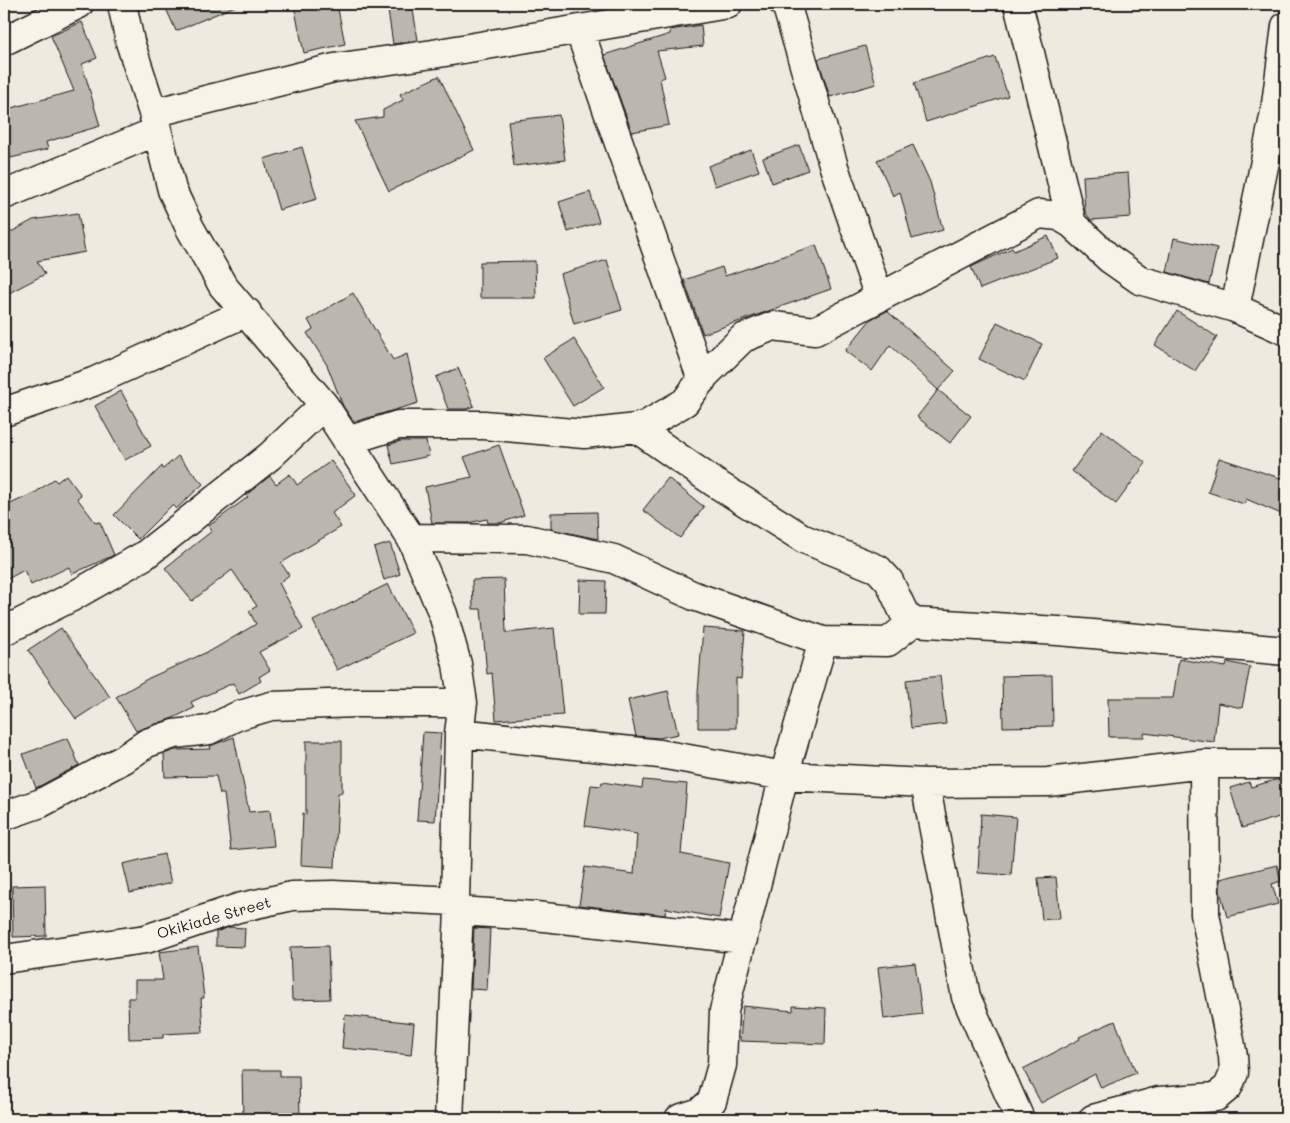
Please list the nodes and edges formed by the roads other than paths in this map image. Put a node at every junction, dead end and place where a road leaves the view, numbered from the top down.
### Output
1 (79, 4) edge
2 (122, 4) edge
3 (728, 4) edge
4 (784, 4) edge
5 (1018, 4) edge
6 (1286, 26) edge
7 (579, 29) junction
8 (4, 41) edge
9 (155, 122) junction
10 (4, 195) edge
11 (1072, 224) junction
12 (879, 297) junction
13 (1235, 308) junction
14 (247, 312) junction
15 (1286, 331) edge
16 (702, 380) junction
17 (324, 405) junction
18 (4, 412) edge
19 (636, 428) junction
20 (347, 441) junction
21 (411, 538) junction
22 (913, 622) junction
23 (4, 631) edge
24 (823, 641) junction
25 (1286, 651) edge
26 (463, 703) junction
27 (459, 732) junction
28 (1204, 764) junction
29 (1285, 764) dead end
30 (784, 776) junction
31 (925, 783) junction
32 (4, 816) edge
33 (457, 906) junction
34 (742, 939) junction
35 (4, 959) edge
36 (1164, 1110) edge
37 (449, 1119) edge
38 (679, 1119) edge
39 (1020, 1119) edge
40 (1093, 1119) edge

1 - 8 street
2 - 9 street
3 - 7 street
4 - 12 street
5 - 11 street
6 - 13 street
7 - 9 street
7 - 16 street
9 - 10 street
9 - 14 street
11 - 12 street
11 - 13 street
12 - 16 street
13 - 15 street
14 - 17 street
14 - 18 street
16 - 19 street
17 - 20 street
17 - 23 street
19 - 20 street
19 - 22 street
20 - 21 street
21 - 24 street
21 - 26 street
22 - 24 street
22 - 25 street
24 - 30 street
26 - 27 street
26 - 32 street
27 - 30 street
27 - 33 street
28 - 29 street
28 - 31 street
28 - 36 street
30 - 31 street
30 - 34 street
31 - 39 street
33 - 34 street, Okikiade Street
33 - 35 street, Okikiade Street
33 - 37 street
34 - 38 street
36 - 40 street

